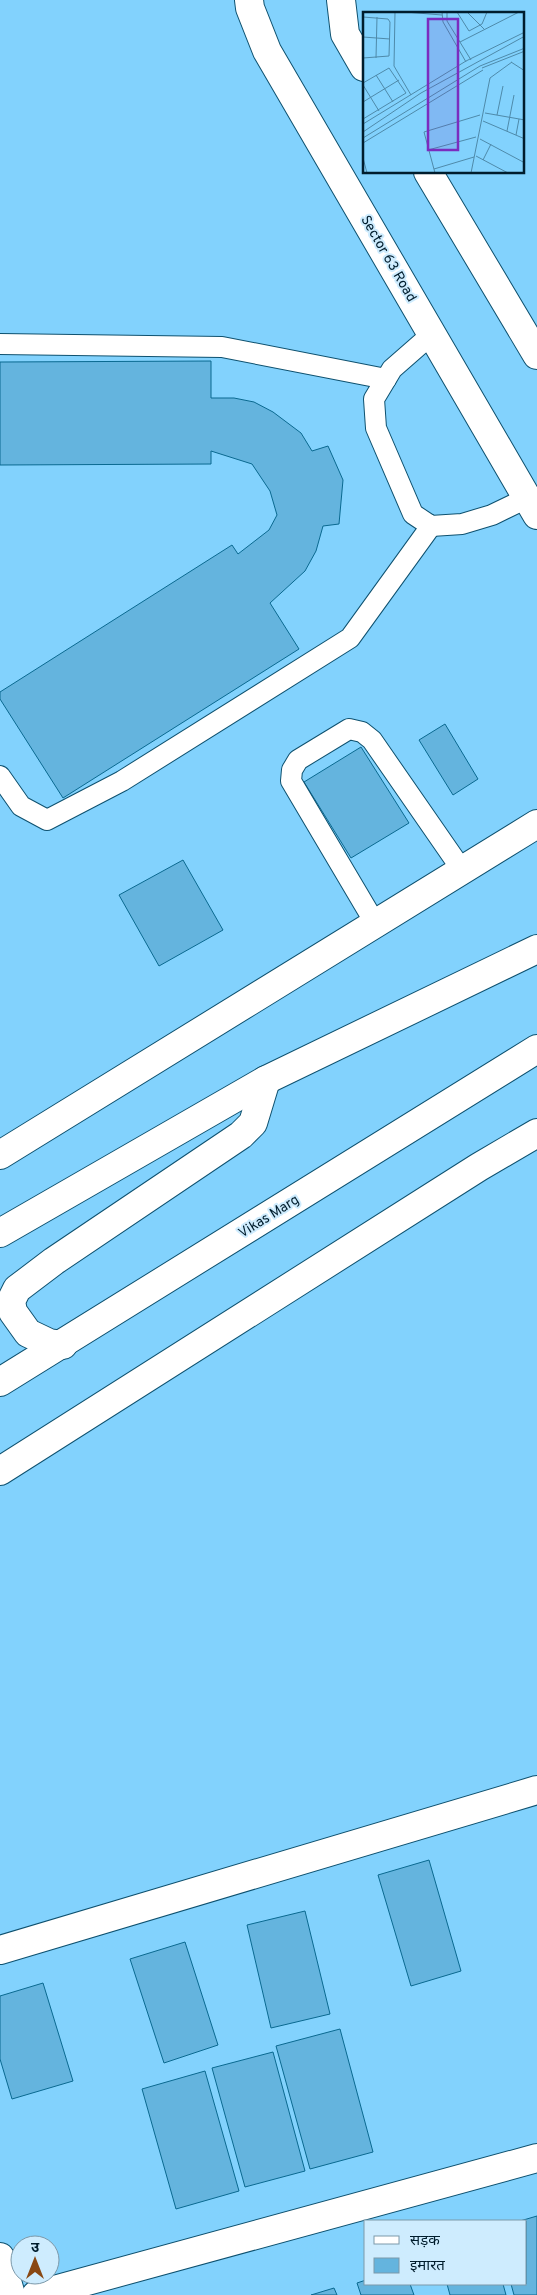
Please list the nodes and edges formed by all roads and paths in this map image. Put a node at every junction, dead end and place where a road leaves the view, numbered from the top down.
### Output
1 (249, 0) edge
2 (341, 0) edge
3 (363, 65) edge
4 (429, 174) edge
5 (432, 334) junction
6 (0, 344) edge
7 (537, 355) edge
8 (386, 379) junction
9 (532, 506) edge
10 (431, 526) junction
11 (0, 776) edge
12 (537, 824) edge
13 (462, 870) junction
14 (375, 923) junction
15 (537, 949) edge
16 (537, 1049) edge
17 (266, 1080) junction
18 (537, 1134) edge
19 (0, 1155) edge
20 (0, 1233) edge
21 (63, 1345) junction
22 (0, 1382) edge
23 (0, 1471) edge
24 (537, 1790) edge
25 (0, 1950) edge
26 (537, 2158) edge
27 (0, 2257) edge
28 (11, 2295) edge
29 (36, 2295) edge

1 - 5 street, Sector 63 Road
2 - 3 street
4 - 7 street
5 - 8 lane
5 - 9 street, Sector 63 Road
6 - 8 lane
8 - 10 lane
9 - 10 lane
10 - 11 lane
12 - 13 street
13 - 14 street
13 - 14 lane
14 - 19 street
15 - 17 street
16 - 21 street, Vikas Marg
17 - 20 street
17 - 21 street
18 - 23 street
21 - 22 street, Vikas Marg
24 - 25 street
26 - 29 street
27 - 28 street

